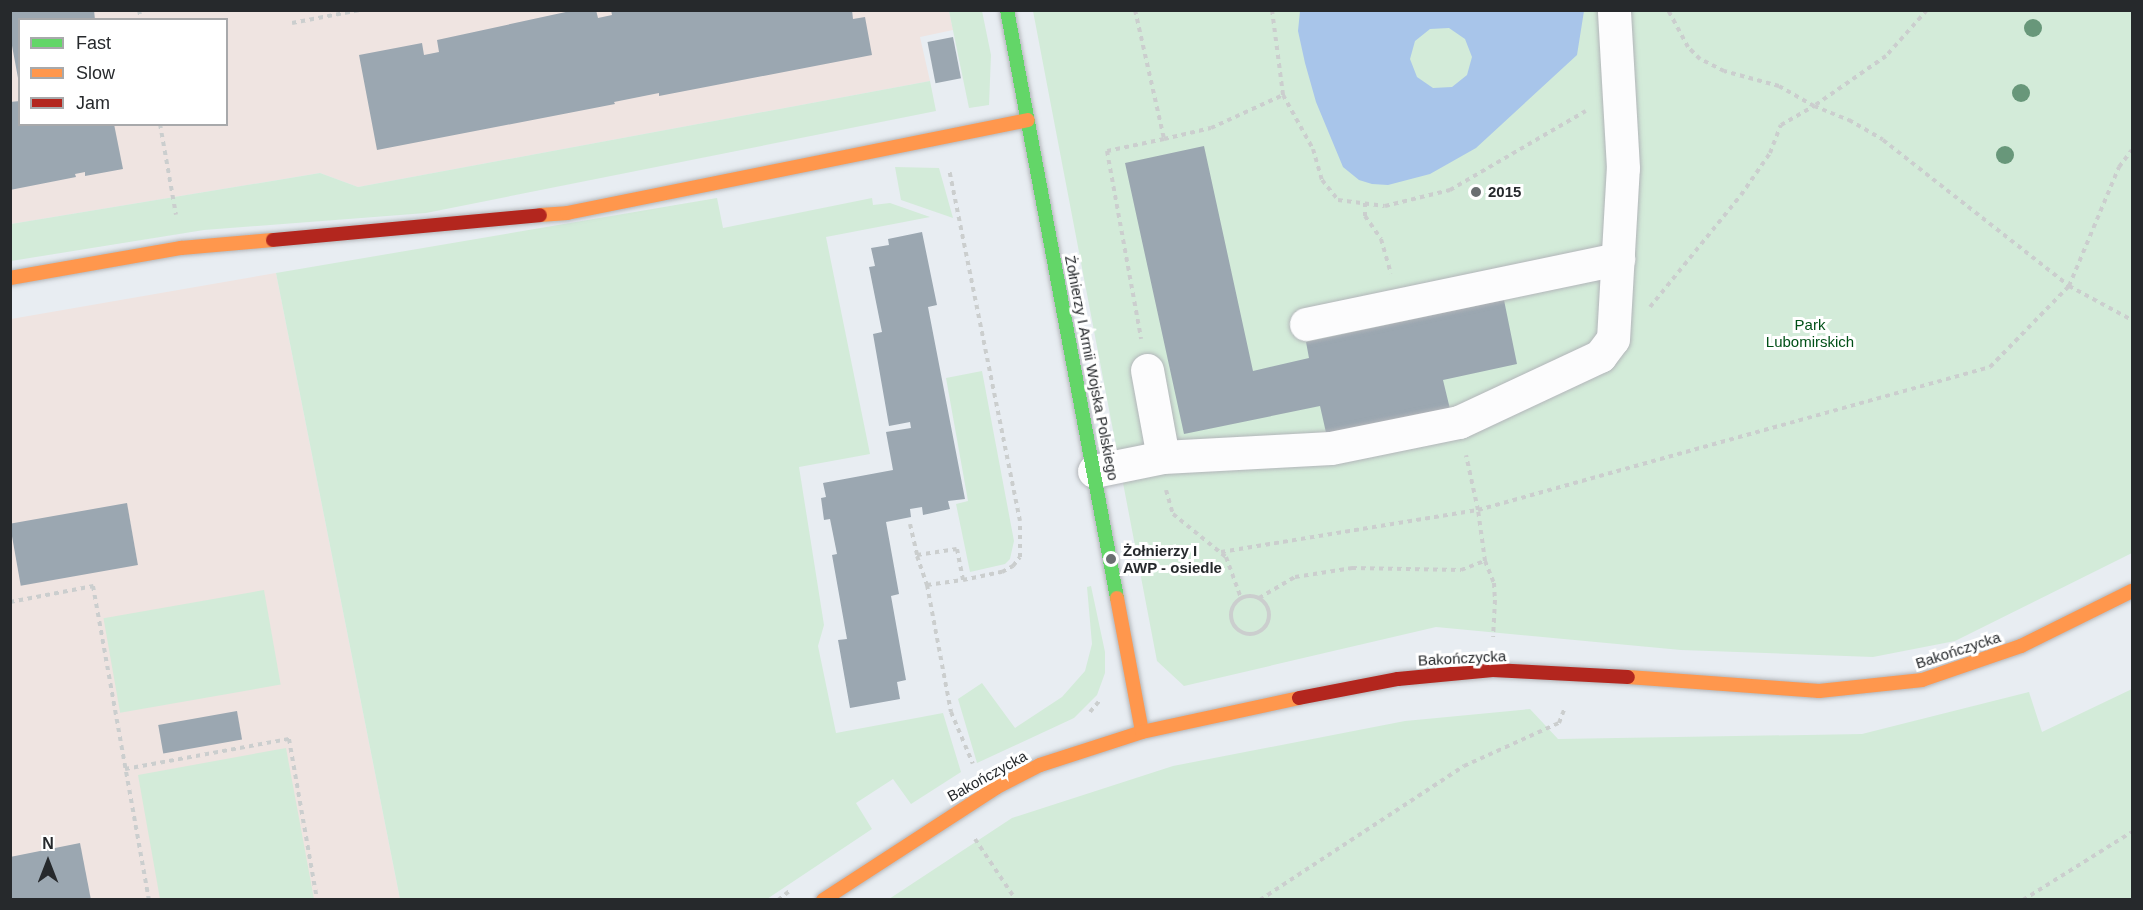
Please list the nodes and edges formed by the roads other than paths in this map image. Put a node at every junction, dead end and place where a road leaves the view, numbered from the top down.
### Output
1 (1007, 10) edge
2 (1614, 10) edge
3 (1028, 120) junction
4 (1618, 259) junction
5 (10, 278) edge
6 (1306, 324) dead end
7 (1147, 370) road end
8 (1163, 457) junction
9 (1094, 471) junction
10 (2133, 591) edge
11 (1143, 732) junction
12 (823, 900) edge

1 - 3 street, Żołnierzy I Armii Wojska Polskiego
2 - 4 street
3 - 5 street
3 - 9 street, Żołnierzy I Armii Wojska Polskiego
4 - 6 street
4 - 8 street
7 - 8 street
8 - 9 street
9 - 11 street, Żołnierzy I Armii Wojska Polskiego
10 - 11 street, Bakończycka
11 - 12 street, Bakończycka

